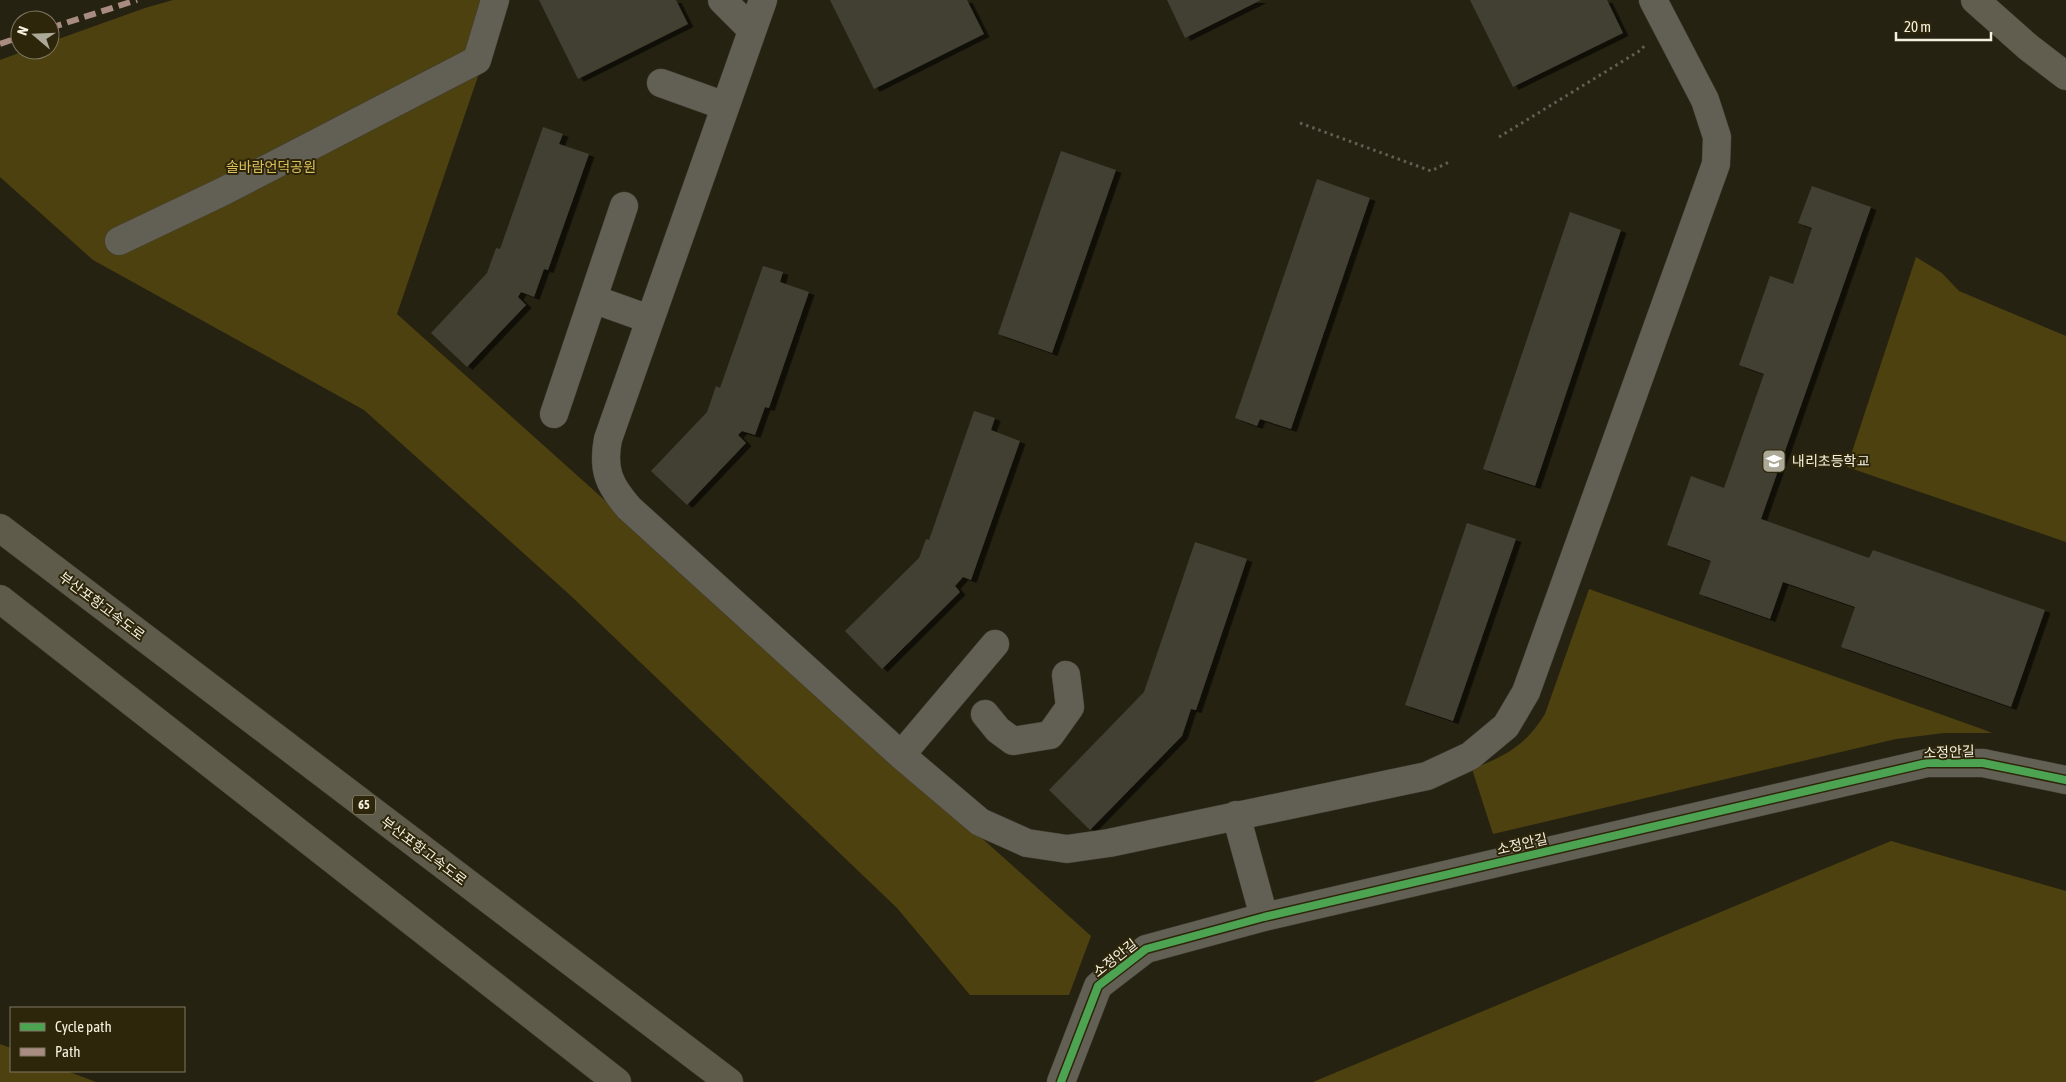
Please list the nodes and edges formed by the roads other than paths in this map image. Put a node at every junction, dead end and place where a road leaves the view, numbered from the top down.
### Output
1 (495, 0) edge
2 (722, 0) edge
3 (763, 0) edge
4 (1653, 0) edge
5 (1975, 0) edge
6 (751, 30) junction
7 (2066, 76) edge
8 (661, 83) dead end
9 (725, 106) junction
10 (624, 206) dead end
11 (118, 241) dead end
12 (593, 299) junction
13 (649, 319) junction
14 (554, 414) dead end
15 (0, 528) edge
16 (0, 599) edge
17 (995, 644) dead end
18 (1066, 675) dead end
19 (985, 714) dead end
20 (901, 755) junction
21 (2066, 780) edge
22 (1236, 815) junction
23 (1264, 918) junction
24 (617, 1082) edge
25 (729, 1082) edge
26 (1061, 1082) edge

1 - 11 street
2 - 6 street
3 - 6 street
4 - 22 street
5 - 7 main road
6 - 9 street
8 - 9 street
9 - 13 street
10 - 12 street
12 - 13 street
12 - 14 street
13 - 20 street
15 - 25 highway, 부산포항고속도로 / 65
16 - 24 highway
17 - 20 street
18 - 19 street
20 - 22 street
21 - 23 street, 소정안길
22 - 23 street
23 - 26 street, 소정안길

